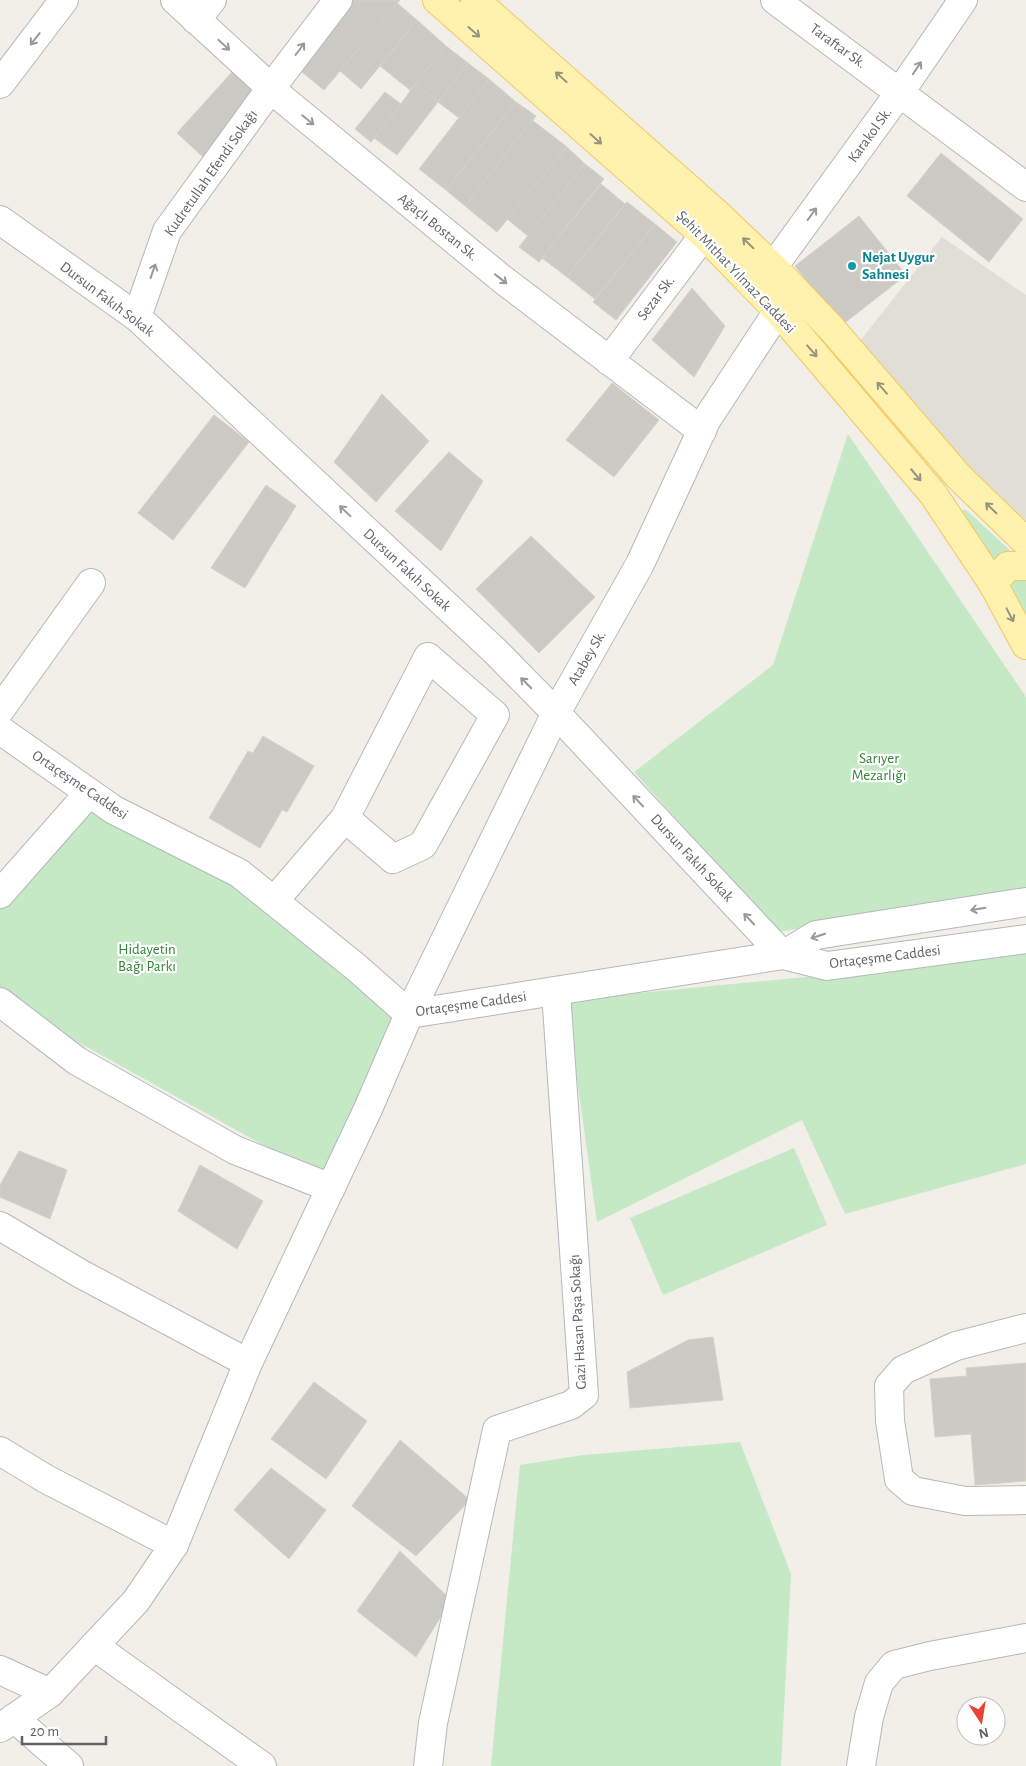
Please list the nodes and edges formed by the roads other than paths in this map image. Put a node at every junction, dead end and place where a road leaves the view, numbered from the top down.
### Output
1 (64, 0) edge
2 (175, 0) edge
3 (338, 0) edge
4 (437, 0) edge
5 (475, 0) edge
6 (775, 0) edge
7 (963, 0) edge
8 (204, 10) edge
9 (0, 84) edge
10 (271, 88) junction
11 (900, 92) junction
12 (1026, 187) edge
13 (0, 220) edge
14 (704, 235) junction
15 (773, 267) junction
16 (778, 311) junction
17 (137, 317) junction
18 (609, 361) junction
19 (702, 431) junction
20 (1026, 542) edge
21 (1026, 566) edge
22 (91, 583) dead end
23 (993, 584) junction
24 (1026, 645) edge
25 (0, 710) edge
26 (556, 713) junction
27 (0, 730) edge
28 (89, 793) junction
29 (345, 818) junction
30 (0, 894) edge
31 (274, 901) junction
32 (1026, 902) edge
33 (1026, 939) edge
34 (783, 955) junction
35 (556, 992) junction
36 (0, 1002) edge
37 (410, 1014) junction
38 (331, 1188) junction
39 (0, 1226) edge
40 (1026, 1328) edge
41 (248, 1363) junction
42 (0, 1451) edge
43 (1026, 1500) edge
44 (174, 1545) junction
45 (1026, 1638) edge
46 (94, 1646) junction
47 (0, 1670) edge
48 (50, 1693) junction
49 (7, 1723) edge
50 (69, 1766) edge
51 (262, 1766) edge
52 (428, 1766) edge
53 (861, 1766) edge

1 -> 9 street
2 - 8 street, Ağaçlı Bostan Sk.
10 -> 3 street, Kudretullah Efendi Sokağı
4 -> 14 main road, Şehit Mithat Yılmaz Caddesi
15 -> 5 main road, Şehit Mithat Yılmaz Caddesi
6 - 11 street, Taraftar Sk.
11 -> 7 street, Karakol Sk.
8 -> 10 street, Ağaçlı Bostan Sk.
17 -> 10 street, Kudretullah Efendi Sokağı
10 -> 18 street, Ağaçlı Bostan Sk.
11 - 12 street, Taraftar Sk.
15 -> 11 street, Karakol Sk.
13 - 17 street, Dursun Fakıh Sokak
14 - 16 main road, Şehit Mithat Yılmaz Caddesi
14 - 18 street, Sezar Sk.
20 -> 15 main road, Şehit Mithat Yılmaz Caddesi
16 - 19 street, Atabey Sk.
16 -> 23 main road, Şehit Mithat Yılmaz Caddesi
26 -> 17 street, Dursun Fakıh Sokak
18 - 19 street, Ağaçlı Bostan Sk.
19 - 26 street, Atabey Sk.
21 - 23 main road
22 - 25 street
23 -> 24 main road, Şehit Mithat Yılmaz Caddesi
34 -> 26 street, Dursun Fakıh Sokak
26 - 37 street, Atabey Sk.
27 - 28 street, Ortaçeşme Caddesi
28 - 30 street
28 - 31 street, Ortaçeşme Caddesi
29 - 29 street
29 - 31 street
31 - 37 street, Ortaçeşme Caddesi
32 -> 34 street
33 - 34 street, Ortaçeşme Caddesi
34 - 35 street, Ortaçeşme Caddesi
35 - 37 street, Ortaçeşme Caddesi
35 - 52 street, Gazi Hasan Paşa Sokağı
36 - 38 street
37 - 38 street, Atabey Sk.
38 - 41 street, Atabey Sk.
39 - 41 street
40 - 43 street
41 - 44 street, Atabey Sk.
42 - 44 street
44 - 46 street, Atabey Sk.
45 - 53 street
46 - 48 street, Atabey Sk.
46 - 51 street
47 - 48 street
48 - 49 street, Atabey Sk.
49 - 50 street

